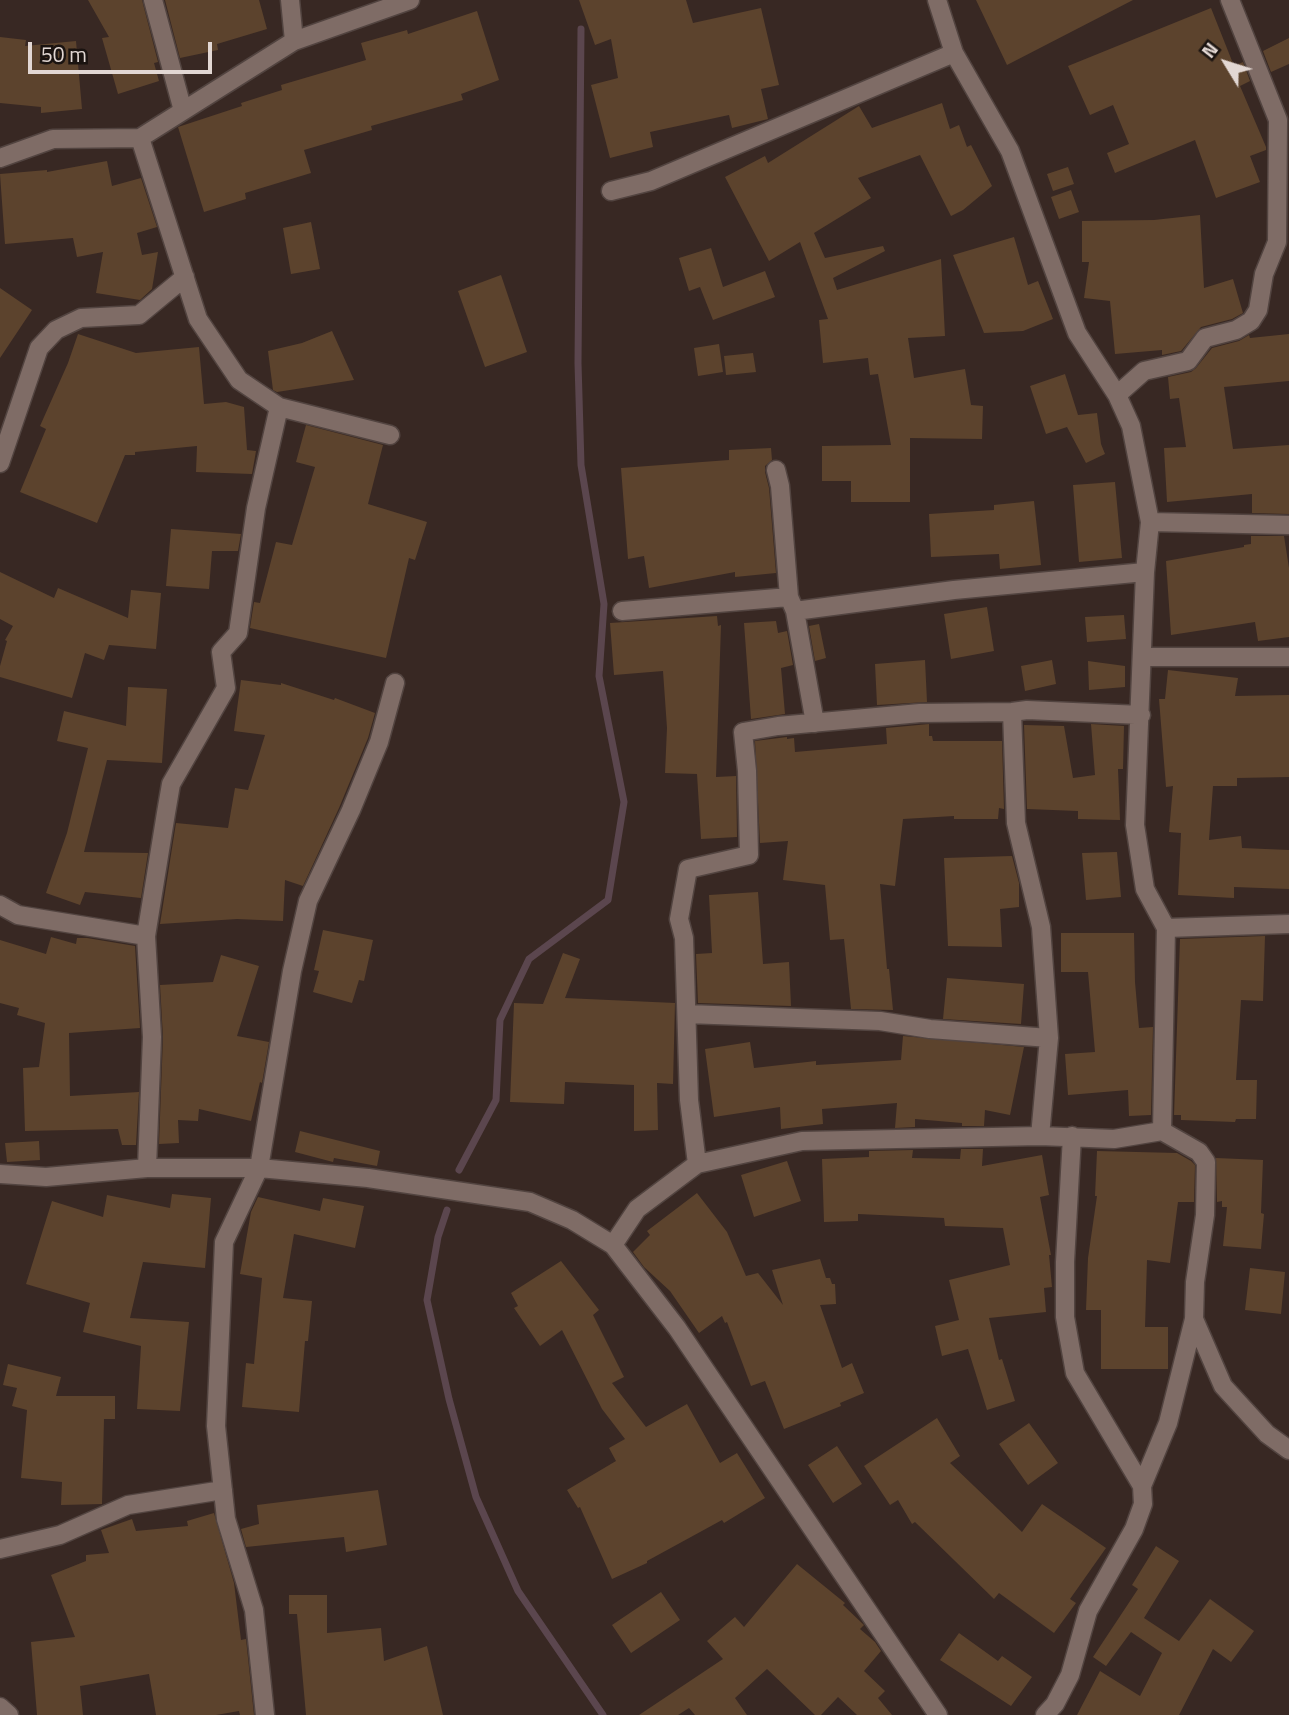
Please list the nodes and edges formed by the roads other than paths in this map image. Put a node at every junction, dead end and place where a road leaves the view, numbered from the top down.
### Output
1 (153, 0) edge
2 (290, 0) edge
3 (408, 0) edge
4 (937, 0) edge
5 (1230, 0) edge
6 (294, 41) junction
7 (954, 53) junction
8 (183, 111) junction
9 (1283, 117) edge
10 (140, 138) junction
11 (0, 158) edge
12 (611, 191) dead end
13 (184, 278) junction
14 (1117, 395) junction
15 (279, 407) junction
16 (5, 431) edge
17 (390, 435) dead end
18 (0, 463) edge
19 (776, 470) dead end
20 (1150, 522) junction
21 (1289, 525) edge
22 (1145, 572) junction
23 (792, 604) junction
24 (622, 611) dead end
25 (1143, 657) junction
26 (1289, 657) edge
27 (395, 683) dead end
28 (1012, 712) junction
29 (1141, 715) junction
30 (816, 723) junction
31 (0, 905) edge
32 (1289, 924) edge
33 (1166, 928) junction
34 (146, 936) junction
35 (687, 1014) junction
36 (1049, 1038) junction
37 (1162, 1130) junction
38 (1040, 1136) junction
39 (1072, 1136) junction
40 (697, 1164) junction
41 (146, 1168) junction
42 (259, 1168) junction
43 (0, 1174) edge
44 (612, 1245) junction
45 (1194, 1319) junction
46 (1289, 1450) edge
47 (1142, 1486) junction
48 (223, 1490) junction
49 (0, 1549) edge
50 (0, 1707) edge
51 (9, 1715) edge
52 (265, 1715) edge
53 (938, 1715) edge
54 (1045, 1715) edge

1 - 8 street
2 - 6 street
3 - 6 street
4 - 7 street
5 - 9 street
6 - 8 street
7 - 12 street
7 - 14 street
8 - 10 street
9 - 14 street
10 - 11 street
10 - 13 street
13 - 15 street
13 - 16 street
14 - 20 street
15 - 17 street
15 - 34 street
16 - 18 street
19 - 23 street
20 - 21 street
20 - 22 street
22 - 23 street
22 - 25 street
23 - 24 street
23 - 30 street
25 - 26 street
25 - 29 street
27 - 42 street
28 - 29 street
28 - 30 street
28 - 36 street
29 - 33 street
30 - 35 street
31 - 34 street
32 - 33 street
33 - 37 street
34 - 41 street
35 - 36 street
35 - 40 street
36 - 38 street
37 - 39 street
37 - 45 street
38 - 39 street
38 - 40 street
39 - 47 street
40 - 44 street
41 - 42 street
41 - 43 street
42 - 44 street
42 - 48 street
44 - 53 street
45 - 46 street
45 - 47 street
47 - 54 street
48 - 49 street
48 - 52 street
50 - 51 street

